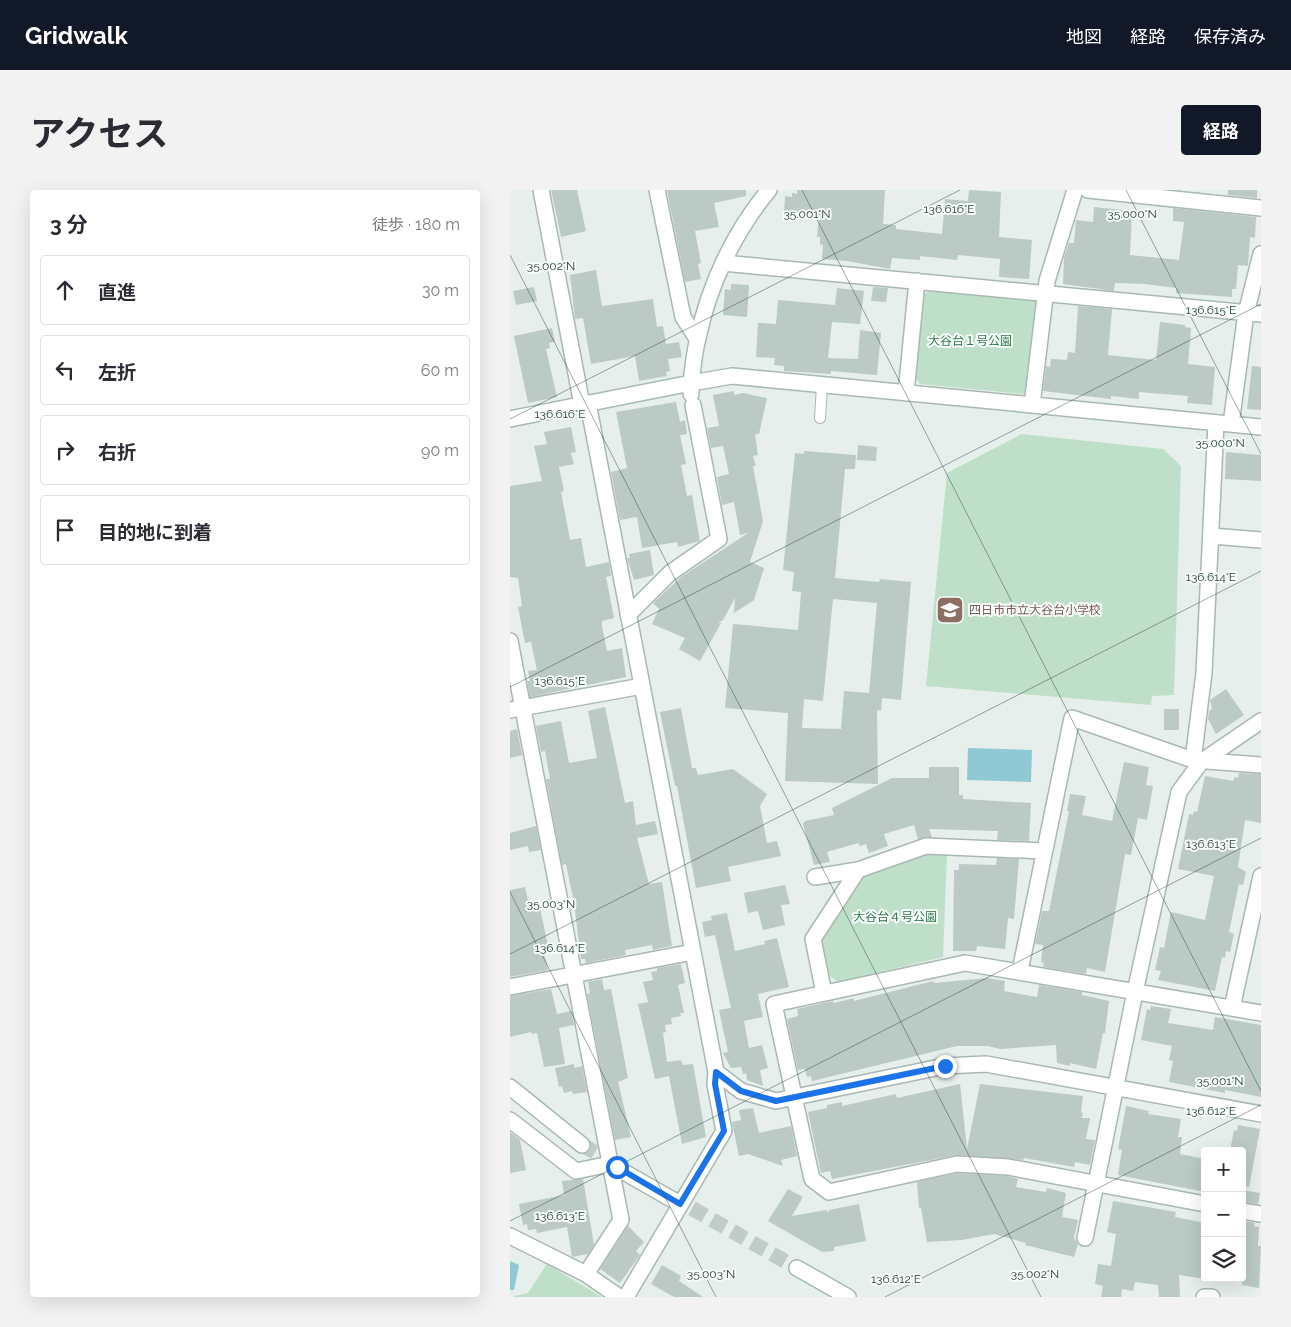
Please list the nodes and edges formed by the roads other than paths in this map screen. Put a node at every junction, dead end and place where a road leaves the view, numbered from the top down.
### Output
1 (541, 190) edge
2 (657, 190) edge
3 (769, 190) edge
4 (1075, 190) edge
5 (1088, 190) edge
6 (1261, 208) edge
7 (1261, 254) edge
8 (723, 262) junction
9 (917, 281) junction
10 (1045, 294) junction
11 (1246, 312) junction
12 (1261, 314) edge
13 (697, 339) junction
14 (822, 386) junction
15 (906, 393) junction
16 (691, 394) junction
17 (585, 404) junction
18 (1032, 405) junction
19 (820, 418) dead end
20 (510, 419) edge
21 (1224, 423) junction
22 (1261, 426) edge
23 (1212, 536) junction
24 (1261, 540) edge
25 (628, 615) junction
26 (510, 641) edge
27 (642, 686) junction
28 (516, 709) edge
29 (1261, 721) edge
30 (1197, 761) junction
31 (1261, 765) edge
32 (1044, 851) junction
33 (858, 870) junction
34 (1261, 876) edge
35 (815, 877) dead end
36 (693, 952) junction
37 (1020, 972) junction
38 (574, 974) junction
39 (510, 987) edge
40 (1135, 992) junction
41 (824, 993) junction
42 (1232, 1008) junction
43 (1261, 1013) edge
44 (716, 1072) junction
45 (510, 1087) edge
46 (1115, 1088) junction
47 (795, 1098) junction
48 (1261, 1114) edge
49 (510, 1120) edge
50 (582, 1145) tunnel mouth
51 (610, 1164) junction
52 (1095, 1184) junction
53 (1201, 1203) edge
54 (680, 1204) junction
55 (1246, 1212) edge
56 (1261, 1214) edge
57 (510, 1236) edge
58 (1085, 1238) dead end
59 (796, 1268) tunnel mouth
60 (586, 1274) junction
61 (619, 1297) edge
62 (626, 1297) edge
63 (848, 1297) edge
64 (1204, 1297) edge
65 (1212, 1297) edge

1 - 17 street
2 - 13 street
3 - 8 street
4 - 10 street
5 - 6 street
7 - 11 street
8 - 9 street
8 - 13 street
9 - 10 street
9 - 15 street
10 - 11 street
10 - 18 street
11 - 12 street
11 - 21 street
13 - 16 street
14 - 15 street
14 - 16 street
14 - 19 lane
15 - 18 street
16 - 17 street
16 - 25 street
17 - 20 street
17 - 25 street
18 - 21 street
21 - 22 street
21 - 23 street
23 - 24 street
23 - 30 street
25 - 27 street
26 - 28 street
27 - 28 street
27 - 36 street
28 - 38 street
29 - 30 street
30 - 31 street
30 - 32 street
30 - 40 street
32 - 33 street
32 - 37 street
33 - 35 street
33 - 41 street
34 - 42 street
36 - 38 street
36 - 44 street
37 - 40 street
37 - 41 street
38 - 39 street
38 - 51 street
40 - 42 street
40 - 46 street
41 - 47 street
42 - 43 street
44 - 47 street
44 - 54 street
45 - 50 street
46 - 47 street
46 - 48 street
46 - 52 street
47 - 52 street
49 - 51 street
51 - 54 street
51 - 60 street
52 - 53 street
52 - 58 street
54 - 62 street
55 - 56 street
57 - 60 street
59 - 63 street
60 - 61 street
64 - 65 street

